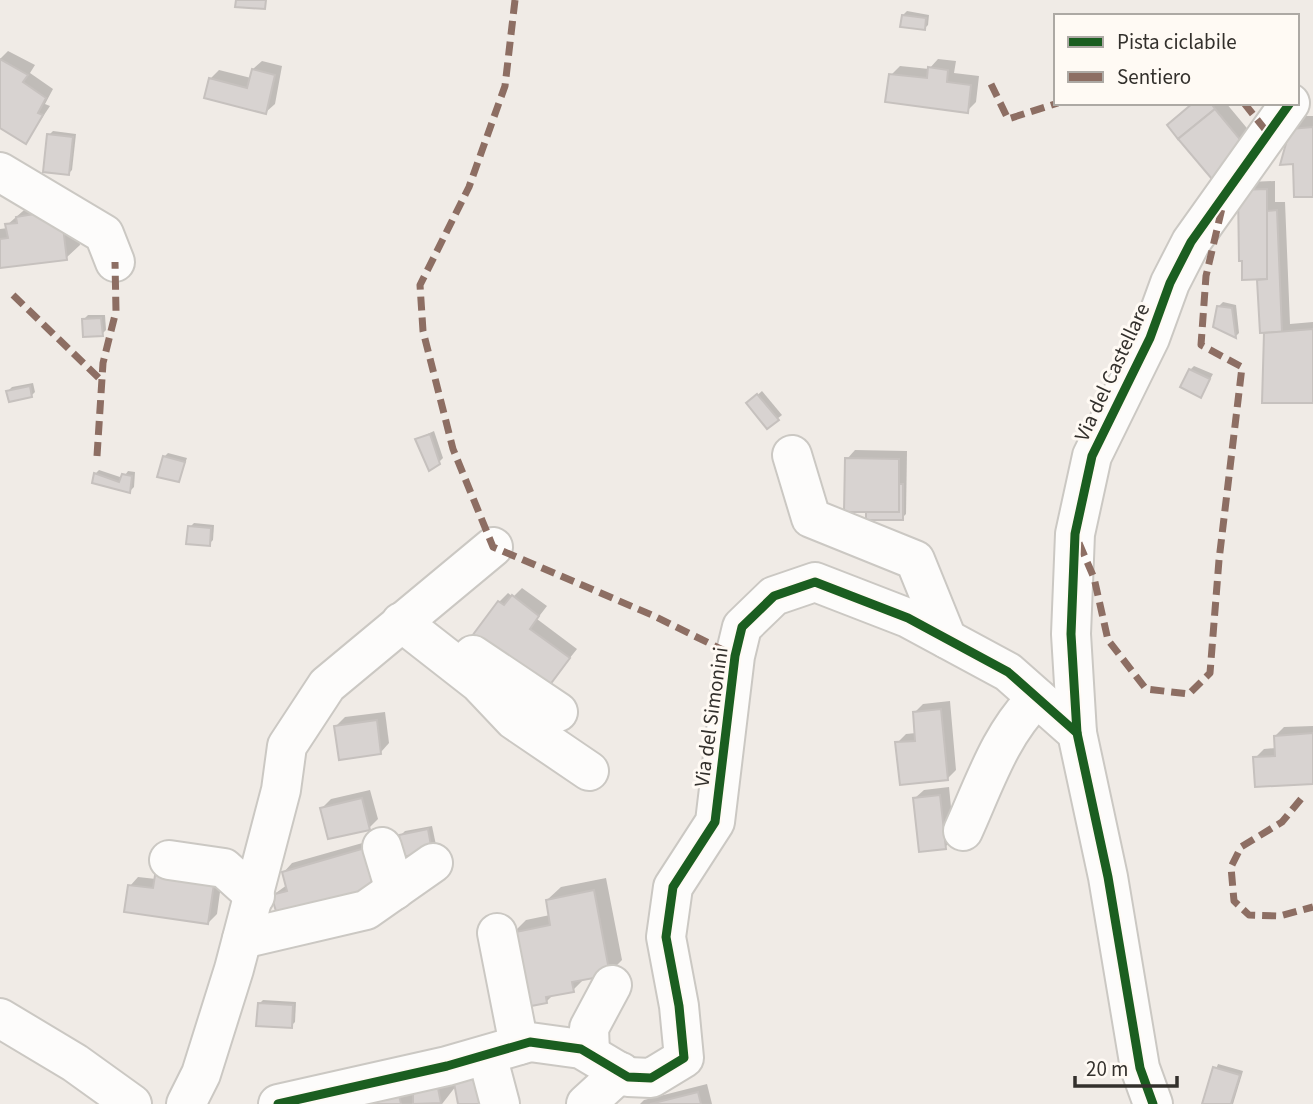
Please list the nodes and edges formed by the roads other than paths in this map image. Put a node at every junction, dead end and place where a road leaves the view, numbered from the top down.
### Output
1 (1313, 79) edge
2 (1299, 92) edge
3 (1289, 105) edge
4 (0, 172) edge
5 (116, 262) dead end
6 (792, 455) dead end
7 (493, 547) dead end
8 (407, 618) junction
9 (947, 639) junction
10 (1037, 698) junction
11 (558, 712) dead end
12 (1077, 733) junction
13 (589, 771) dead end
14 (963, 831) dead end
15 (382, 847) dead end
16 (169, 860) dead end
17 (433, 863) dead end
18 (395, 890) junction
19 (255, 896) junction
20 (497, 933) dead end
21 (242, 939) junction
22 (612, 985) dead end
23 (0, 1018) edge
24 (503, 1050) junction
25 (605, 1063) junction
26 (339, 1096) edge
27 (132, 1104) edge
28 (186, 1104) edge
29 (278, 1104) edge
30 (500, 1104) edge
31 (586, 1104) edge
32 (1153, 1104) edge

1 - 2 street
3 - 12 street, Via del Castellare
4 - 5 street
6 - 9 street
7 - 8 street
8 - 11 street
8 - 13 street
8 - 19 street
9 - 10 street, Via del Simonini
9 - 25 street, Via del Simonini
10 - 12 street, Via del Simonini
10 - 14 street
12 - 32 street
15 - 18 street
16 - 19 street
17 - 18 street
18 - 21 street
19 - 21 street
20 - 24 street
21 - 28 street
22 - 25 street
23 - 27 street
24 - 25 street, Via del Simonini
24 - 26 street, Via del Simonini
24 - 30 street
25 - 31 street
26 - 29 street, Via del Simonini

